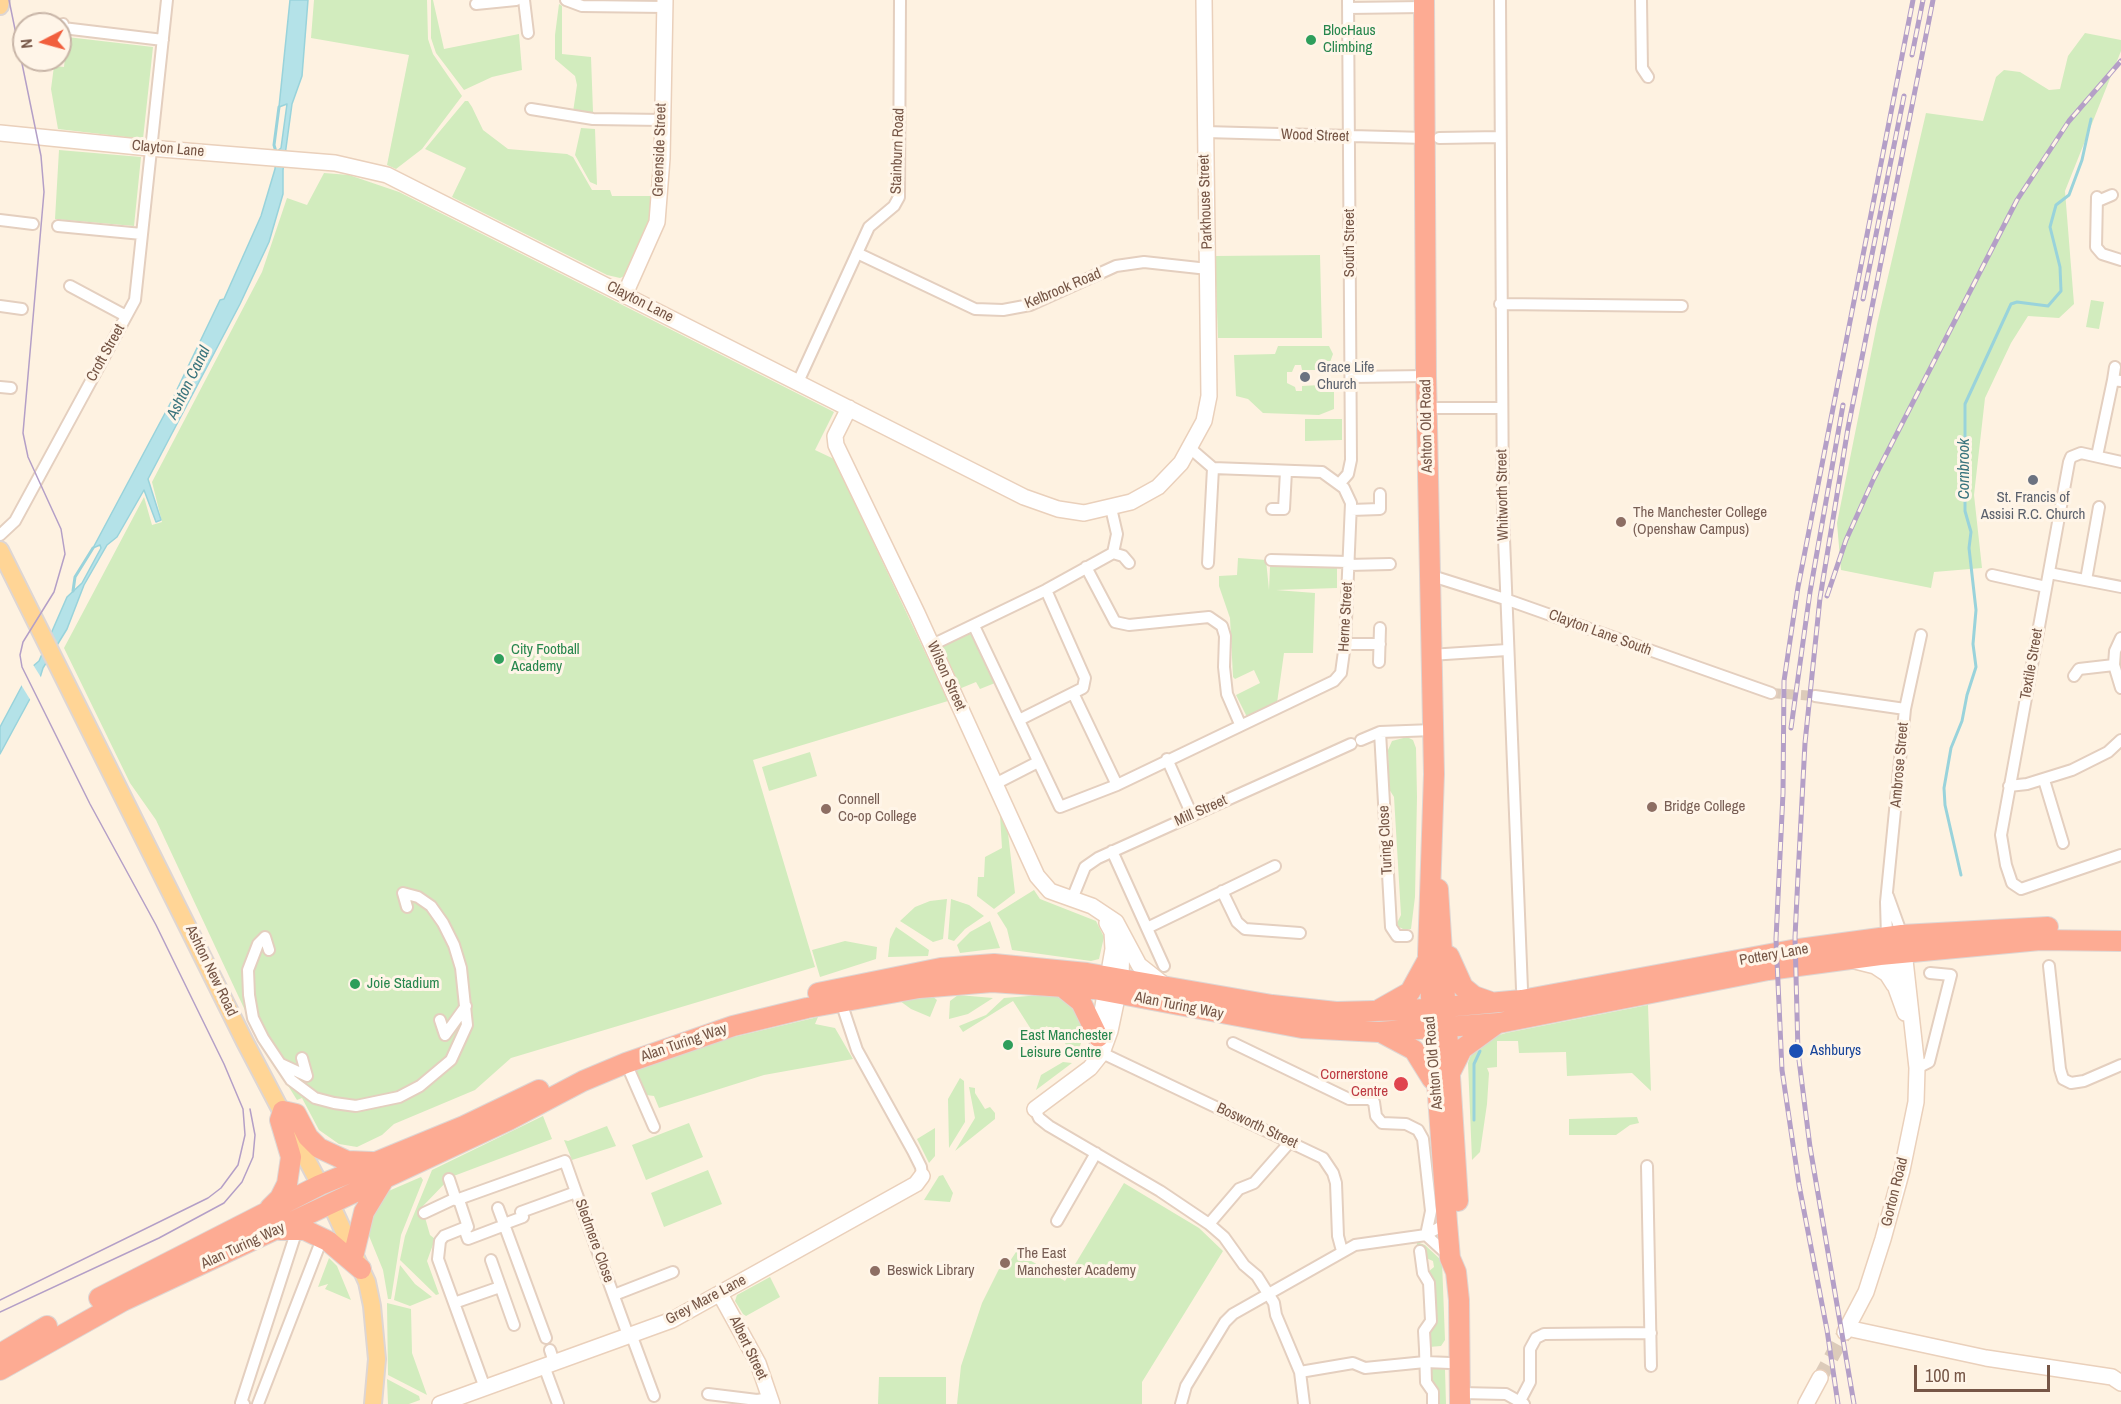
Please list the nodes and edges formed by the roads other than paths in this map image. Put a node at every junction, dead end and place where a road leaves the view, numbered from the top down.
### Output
1 (1, 0) edge
2 (167, 0) edge
3 (516, 0) edge
4 (524, 0) edge
5 (566, 0) edge
6 (900, 0) edge
7 (1204, 0) edge
8 (1500, 0) edge
9 (1641, 0) edge
10 (476, 4) dead end
11 (665, 4) edge
12 (1348, 4) edge
13 (1424, 4) edge
14 (0, 6) edge
15 (72, 26) edge
16 (528, 33) dead end
17 (163, 40) junction
18 (1648, 77) dead end
19 (531, 109) dead end
20 (662, 120) junction
21 (1204, 132) junction
22 (0, 133) edge
23 (1350, 137) junction
24 (1500, 137) junction
25 (1432, 138) junction
26 (149, 148) junction
27 (2112, 195) dead end
28 (0, 220) edge
29 (33, 224) dead end
30 (58, 226) dead end
31 (141, 234) junction
32 (857, 253) junction
33 (2121, 260) edge
34 (1208, 269) junction
35 (70, 286) dead end
36 (625, 294) junction
37 (1500, 304) junction
38 (0, 306) edge
39 (1682, 306) dead end
40 (22, 309) dead end
41 (126, 316) junction
42 (2115, 367) dead end
43 (1426, 376) junction
44 (1350, 377) junction
45 (2117, 380) edge
46 (798, 382) junction
47 (1208, 403) joint
48 (849, 408) junction
49 (1427, 408) junction
50 (1501, 408) junction
51 (1191, 449) junction
52 (2097, 456) junction
53 (2121, 462) edge
54 (1213, 468) junction
55 (1286, 471) junction
56 (1340, 483) junction
57 (1380, 494) dead end
58 (2099, 507) dead end
59 (1111, 508) junction
60 (1272, 509) dead end
61 (1351, 510) junction
62 (0, 535) edge
63 (0, 550) edge
64 (1113, 553) junction
65 (1271, 560) dead end
66 (1130, 563) dead end
67 (1208, 563) dead end
68 (1348, 563) junction
69 (1390, 564) dead end
70 (1086, 567) junction
71 (5, 572) edge
72 (2049, 573) junction
73 (1429, 575) junction
74 (1992, 575) dead end
75 (2086, 580) junction
76 (2046, 587) junction
77 (2121, 587) edge
78 (1046, 590) junction
79 (1505, 599) junction
80 (974, 626) junction
81 (1380, 628) dead end
82 (1921, 635) dead end
83 (2121, 638) edge
84 (1345, 644) junction
85 (1380, 644) junction
86 (932, 645) junction
87 (1507, 650) junction
88 (1430, 655) junction
89 (1379, 662) dead end
90 (2114, 665) junction
91 (2075, 669) dead end
92 (2121, 688) edge
93 (1073, 693) junction
94 (1771, 693) tunnel mouth
95 (1815, 696) tunnel mouth
96 (1905, 709) junction
97 (1019, 720) junction
98 (1240, 724) junction
99 (1433, 730) junction
100 (1380, 732) junction
101 (2120, 746) edge
102 (1167, 759) junction
103 (1038, 762) junction
104 (2044, 780) junction
105 (995, 784) junction
106 (1117, 785) junction
107 (2009, 786) junction
108 (1192, 815) junction
109 (2063, 843) dead end
110 (1112, 851) junction
111 (1432, 853) junction
112 (2121, 855) edge
113 (1275, 866) dead end
114 (1222, 891) junction
115 (1072, 898) junction
116 (407, 907) dead end
117 (1102, 913) junction
118 (1116, 922) junction
119 (1147, 928) junction
120 (2121, 928) edge
121 (1300, 933) dead end
122 (1443, 933) junction
123 (1407, 936) dead end
124 (2121, 941) edge
125 (1896, 945) junction
126 (269, 950) dead end
127 (1428, 955) junction
128 (1848, 959) junction
129 (1164, 966) dead end
130 (2049, 966) dead end
131 (1930, 973) dead end
132 (1114, 985) junction
133 (1061, 986) junction
134 (1682, 986) junction
135 (1167, 987) junction
136 (1896, 988) junction
137 (1522, 989) dead end
138 (841, 1002) junction
139 (1496, 1003) junction
140 (466, 1006) junction
141 (1293, 1007) junction
142 (1369, 1012) junction
143 (1439, 1019) junction
144 (441, 1020) dead end
145 (1499, 1023) junction
146 (1379, 1032) junction
147 (1233, 1043) dead end
148 (1933, 1044) junction
149 (1100, 1045) junction
150 (1914, 1045) junction
151 (302, 1058) dead end
152 (626, 1063) junction
153 (281, 1064) junction
154 (2121, 1065) edge
155 (1917, 1068) junction
156 (1450, 1071) junction
157 (1437, 1093) junction
158 (1035, 1109) joint
159 (283, 1111) junction
160 (654, 1127) dead end
161 (462, 1142) junction
162 (1290, 1142) junction
163 (1096, 1153) junction
164 (1647, 1166) dead end
165 (381, 1170) junction
166 (922, 1176) joint
167 (449, 1179) dead end
168 (320, 1185) junction
169 (576, 1192) junction
170 (457, 1199) junction
171 (331, 1204) junction
172 (498, 1208) dead end
173 (424, 1213) dead end
174 (265, 1214) junction
175 (1057, 1221) dead end
176 (1447, 1223) junction
177 (1209, 1224) junction
178 (504, 1225) junction
179 (466, 1233) junction
180 (229, 1234) junction
181 (286, 1234) junction
182 (1426, 1235) junction
183 (320, 1244) dead end
184 (1342, 1251) junction
185 (1420, 1251) dead end
186 (491, 1260) dead end
187 (358, 1261) junction
188 (1453, 1265) junction
189 (673, 1272) dead end
190 (500, 1287) junction
191 (614, 1294) junction
192 (720, 1294) junction
193 (1269, 1294) junction
194 (454, 1304) junction
195 (514, 1325) dead end
196 (1651, 1333) junction
197 (630, 1335) junction
198 (546, 1338) dead end
199 (0, 1354) edge
200 (550, 1360) junction
201 (1425, 1362) junction
202 (1450, 1363) dead end
203 (1652, 1366) dead end
204 (0, 1370) edge
205 (1300, 1372) junction
206 (1820, 1378) tunnel mouth
207 (2121, 1383) edge
208 (485, 1388) junction
209 (708, 1394) dead end
210 (654, 1396) dead end
211 (1461, 1399) edge
212 (772, 1401) edge
213 (251, 1402) edge
214 (1522, 1402) edge
215 (373, 1404) edge
216 (440, 1404) edge
217 (558, 1404) edge
218 (1182, 1404) edge
219 (1304, 1404) edge
220 (1433, 1404) edge
221 (1806, 1404) edge

1 - 14 main road
2 - 17 street, Croft Street
3 - 10 street
4 - 16 street
5 - 11 street
6 - 32 street, Stainburn Road
7 - 21 street, Parkhouse Street
8 - 24 street, Whitworth Street
9 - 18 street
11 - 20 street, Greenside Street
12 - 13 street
12 - 23 street, South Street
13 - 25 highway, Ashton Old Road
15 - 17 street
17 - 26 street, Croft Street
19 - 20 street
20 - 36 street, Greenside Street
21 - 23 street, Wood Street
21 - 34 street, Parkhouse Street
22 - 26 street, Clayton Lane
23 - 25 street, Wood Street
23 - 44 street, South Street
24 - 25 street, Wood Street
24 - 37 street, Whitworth Street
25 - 43 highway, Ashton Old Road
26 - 31 street, Croft Street
26 - 36 street, Clayton Lane
27 - 33 street
28 - 29 street
30 - 31 street
31 - 41 street, Croft Street
32 - 34 street, Kelbrook Road
32 - 46 street, Stainburn Road
34 - 47 street, Parkhouse Street
35 - 41 street
36 - 46 street, Clayton Lane
37 - 39 street
37 - 50 street, Whitworth Street
38 - 40 street
41 - 62 street, Croft Street
42 - 45 street
43 - 44 street
43 - 49 highway, Ashton Old Road
44 - 56 street, South Street
45 - 52 street
46 - 48 street, Clayton Lane
47 - 51 street, Clayton Lane
48 - 59 street, Clayton Lane
48 - 86 street, Wilson Street
49 - 50 street
49 - 73 highway, Ashton Old Road
50 - 79 street, Whitworth Street
51 - 54 street
51 - 59 street, Clayton Lane
52 - 53 street
52 - 72 street, Textile Street
54 - 55 street
54 - 67 street
55 - 56 street
55 - 60 street
56 - 61 street, Herne Street
57 - 61 street
58 - 75 street
59 - 64 street
61 - 68 street, Herne Street
63 - 71 main road, Ashton New Road
64 - 66 street
64 - 70 street
65 - 68 street
68 - 69 street
68 - 84 street, Herne Street
70 - 78 street
70 - 98 street
71 - 159 main road, Ashton New Road
72 - 75 street
72 - 76 street, Textile Street
73 - 79 street, Clayton Lane South
73 - 88 highway, Ashton Old Road
74 - 76 street
75 - 77 street
76 - 107 street, Textile Street
78 - 80 street
78 - 93 street
79 - 87 street, Whitworth Street
79 - 94 street, Clayton Lane South
80 - 86 street
80 - 97 street
81 - 85 street
82 - 96 street, Ambrose Street
83 - 90 street
84 - 85 street
84 - 98 street, Herne Street
85 - 89 street
86 - 105 street, Wilson Street
87 - 88 street
87 - 137 street, Whitworth Street
88 - 99 highway, Ashton Old Road
90 - 91 street
90 - 92 street
93 - 97 street
93 - 106 street
95 - 96 street
96 - 125 street, Ambrose Street
97 - 103 street
98 - 102 street, Herne Street
99 - 100 street
99 - 111 highway, Ashton Old Road
100 - 108 street, Mill Street
100 - 123 street, Turing Close
101 - 104 street
102 - 106 street, Herne Street
102 - 108 street
103 - 105 street
103 - 106 street, Herne Street
104 - 107 street
104 - 109 street
105 - 115 street, Wilson Street
107 - 112 street, Textile Street
108 - 110 street, Mill Street
110 - 115 street, Mill Street
110 - 119 street
111 - 122 highway, Ashton Old Road
111 - 127 highway, Ashton Old Road
113 - 114 street
114 - 119 street
114 - 121 street
115 - 117 street, Wilson Street
116 - 140 street
117 - 118 street, Wilson Street
117 - 132 street
118 - 132 street
118 - 135 street, Wilson Street
119 - 129 street
120 - 125 highway, Pottery Lane
122 - 139 highway
122 - 143 highway, Ashton Old Road
124 - 125 highway, Pottery Lane
125 - 128 highway, Pottery Lane
125 - 136 street, Gorton Road
125 - 139 highway, Pottery Lane
125 - 150 street, Gorton Road
126 - 153 street
127 - 142 highway
127 - 143 highway, Ashton Old Road
128 - 134 highway, Pottery Lane
128 - 136 street
130 - 154 street
131 - 148 street
132 - 133 highway, Alan Turing Way
132 - 135 highway, Alan Turing Way
132 - 146 highway, Alan Turing Way
132 - 149 street
132 - 165 highway, Alan Turing Way
133 - 138 highway, Alan Turing Way
133 - 149 highway
134 - 143 highway
134 - 145 highway, Pottery Lane
135 - 141 highway, Alan Turing Way
136 - 150 street, Gorton Road
138 - 152 highway, Alan Turing Way
138 - 166 street
139 - 143 highway, Pottery Lane
140 - 144 street
140 - 153 street
141 - 142 highway, Alan Turing Way
141 - 143 highway
142 - 143 highway, Alan Turing Way
143 - 145 highway, Pottery Lane
143 - 146 highway, Alan Turing Way
143 - 156 highway, Ashton Old Road
143 - 157 highway, Ashton Old Road
145 - 156 highway
146 - 157 highway
147 - 182 street
148 - 150 street
148 - 155 street
149 - 158 street
149 - 162 street, Bosworth Street
150 - 155 street, Gorton Road
151 - 153 street
152 - 160 street
152 - 161 highway, Alan Turing Way
155 - 207 street, Gorton Road
156 - 188 highway, Ashton Old Road
157 - 176 highway, Ashton Old Road
158 - 163 street
159 - 165 highway
159 - 168 main road, Ashton New Road
159 - 174 highway
161 - 165 highway, Alan Turing Way
161 - 168 highway
162 - 177 street
162 - 184 street, Bosworth Street
163 - 175 street
163 - 177 street
164 - 196 street
165 - 168 highway, Alan Turing Way
165 - 171 highway, Alan Turing Way
165 - 187 highway
166 - 192 street, Grey Mare Lane
167 - 170 street
168 - 171 highway, Ashton New Road
168 - 174 highway, Alan Turing Way
169 - 170 street
169 - 178 street, Sledmere Close
169 - 191 street, Sledmere Close
170 - 173 street
170 - 179 street
171 - 180 highway
171 - 181 highway, Alan Turing Way
171 - 187 main road, Ashton New Road
172 - 178 street
174 - 180 highway, Alan Turing Way
176 - 182 street
176 - 188 highway, Ashton Old Road
177 - 193 street
178 - 179 street, Sledmere Close
178 - 198 street
179 - 194 street, Sledmere Close
180 - 199 highway, Alan Turing Way
181 - 187 highway
181 - 204 highway, Alan Turing Way
181 - 213 street
182 - 184 street
182 - 188 street
183 - 213 street
184 - 193 street
185 - 201 street
186 - 190 street
187 - 215 main road, Ashton New Road
188 - 211 highway, Ashton Old Road
189 - 191 street
190 - 194 street
190 - 195 street
191 - 197 street, Sledmere Close
192 - 197 street, Grey Mare Lane
192 - 212 street, Albert Street
193 - 205 street
193 - 218 street
194 - 208 street, Sledmere Close
196 - 203 street
196 - 214 street
197 - 200 street, Grey Mare Lane
197 - 210 street, Sledmere Close
200 - 208 street, Grey Mare Lane
200 - 217 street
201 - 202 street
201 - 205 street
201 - 220 street
205 - 219 street
206 - 221 street
208 - 216 street, Grey Mare Lane
209 - 212 street
211 - 214 street

